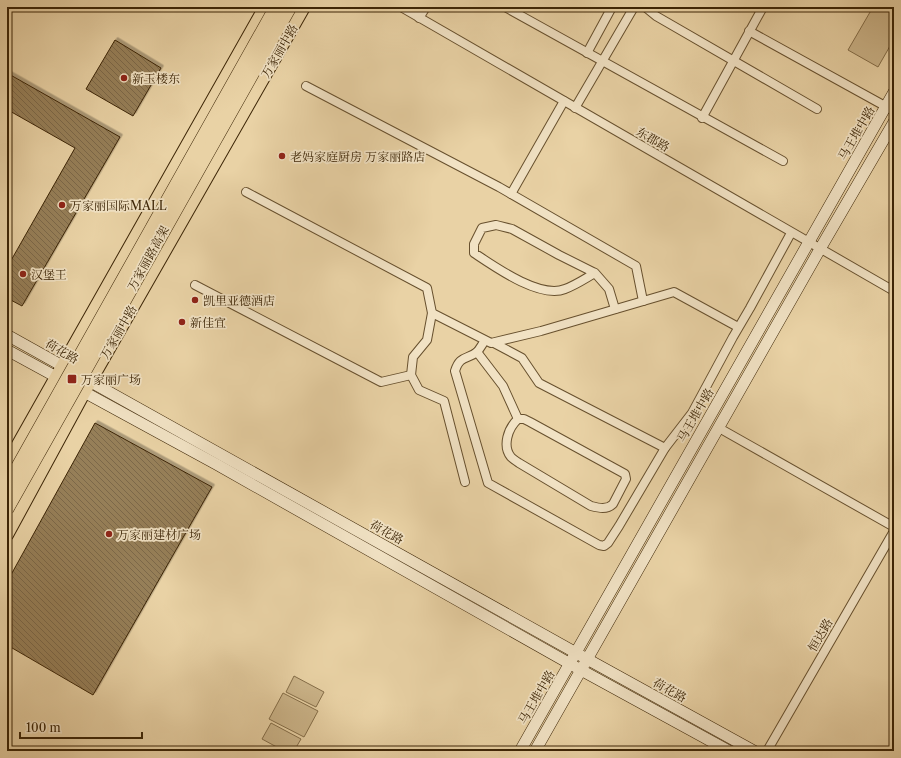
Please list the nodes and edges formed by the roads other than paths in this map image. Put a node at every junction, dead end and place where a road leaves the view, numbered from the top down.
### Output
1 (265, 7) edge
2 (276, 7) edge
3 (290, 7) edge
4 (304, 7) edge
5 (400, 7) edge
6 (426, 7) edge
7 (505, 7) edge
8 (612, 7) edge
9 (634, 7) edge
10 (645, 7) edge
11 (763, 7) edge
12 (419, 18) junction
13 (749, 31) junction
14 (587, 53) junction
15 (602, 61) junction
16 (733, 61) junction
17 (306, 86) dead end
18 (894, 92) edge
19 (564, 101) junction
20 (575, 108) junction
21 (817, 109) dead end
22 (890, 109) edge
23 (702, 118) junction
24 (894, 122) edge
25 (783, 161) dead end
26 (246, 192) dead end
27 (511, 194) junction
28 (791, 233) junction
29 (808, 243) junction
30 (820, 250) junction
31 (595, 273) junction
32 (195, 285) dead end
33 (894, 291) edge
34 (643, 301) junction
35 (615, 310) junction
36 (432, 313) junction
37 (738, 327) junction
38 (7, 335) edge
39 (485, 341) junction
40 (494, 343) junction
41 (7, 350) edge
42 (477, 352) junction
43 (62, 366) junction
44 (411, 375) junction
45 (56, 377) junction
46 (90, 382) junction
47 (84, 393) junction
48 (518, 419) junction
49 (719, 428) junction
50 (665, 448) junction
51 (7, 464) edge
52 (465, 482) dead end
53 (7, 486) edge
54 (7, 509) edge
55 (894, 527) edge
56 (894, 531) edge
57 (7, 535) edge
58 (575, 653) junction
59 (587, 659) junction
60 (569, 664) junction
61 (581, 670) junction
62 (520, 751) edge
63 (535, 751) edge
64 (729, 751) edge
65 (754, 751) edge
66 (767, 751) edge

1 - 43 main road
2 - 53 highway, 万家丽路高架, bridge
3 - 54 highway, 万家丽路高架, bridge
4 - 46 main road, 万家丽中路
5 - 12 street, 东郡路
6 - 12 street
7 - 14 street
8 - 14 street
9 - 15 street
10 - 16 street
11 - 13 street
12 - 19 street, 东郡路
13 - 16 street
13 - 22 street
14 - 15 street
15 - 20 street
15 - 23 street
16 - 21 street
16 - 23 street
17 - 27 street
18 - 22 main road, 马王堆中路
19 - 20 street, 东郡路
19 - 27 street
20 - 28 street, 东郡路
22 - 29 main road, 马王堆中路
23 - 25 street
24 - 30 main road
26 - 36 street
27 - 34 street
28 - 29 street, 东郡路
28 - 37 street
29 - 30 street, 东郡路
29 - 58 main road, 马王堆中路
30 - 33 street, 东郡路
30 - 49 main road
31 - 31 street
31 - 35 street
32 - 44 street
34 - 35 street
34 - 37 street
35 - 40 street
36 - 39 street
36 - 44 street
37 - 50 street
38 - 43 main road, 荷花路
39 - 40 street
39 - 42 street
40 - 50 street
41 - 45 main road, 荷花路
42 - 48 street
42 - 50 street
43 - 45 main road
43 - 46 main road, 荷花路
44 - 52 street
45 - 47 main road, 荷花路
45 - 51 main road
46 - 47 main road, 万家丽中路
46 - 58 main road, 荷花路
47 - 57 main road, 万家丽中路
47 - 60 main road, 荷花路
48 - 48 street
49 - 55 street
49 - 59 main road
56 - 66 street, 恒达路
58 - 59 main road, 荷花路
58 - 60 main road, 马王堆中路
59 - 61 main road
59 - 65 main road, 荷花路
60 - 61 main road, 荷花路
60 - 62 main road, 马王堆中路
61 - 63 main road
61 - 64 main road, 荷花路

